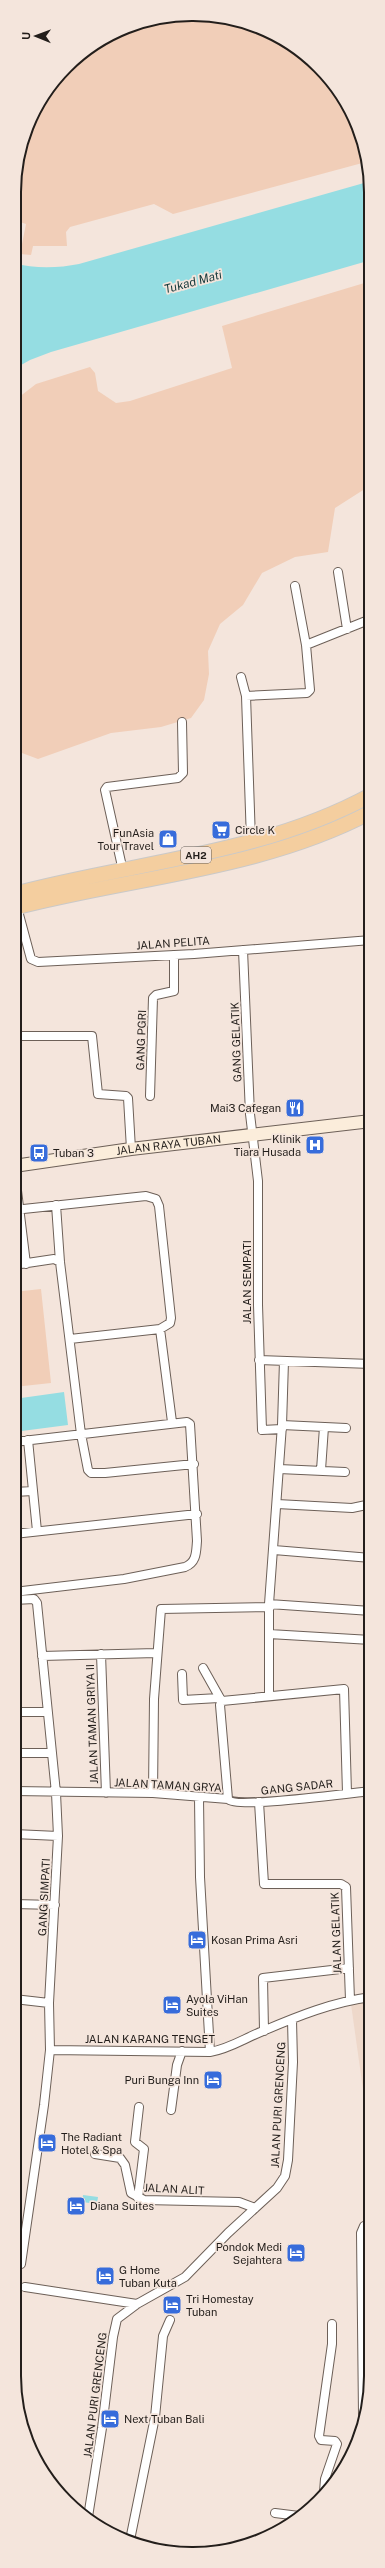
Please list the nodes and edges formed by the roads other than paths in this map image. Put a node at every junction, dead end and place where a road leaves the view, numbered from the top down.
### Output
1 (338, 572) dead end
2 (296, 586) dead end
3 (364, 622) edge
4 (347, 629) junction
5 (306, 645) junction
6 (241, 677) dead end
7 (246, 696) junction
8 (182, 722) dead end
9 (364, 798) edge
10 (364, 815) edge
11 (251, 840) junction
12 (123, 871) junction
13 (21, 899) edge
14 (21, 899) edge
15 (21, 918) edge
16 (364, 941) edge
17 (243, 950) junction
18 (174, 955) junction
19 (21, 1036) edge
20 (150, 1096) dead end
21 (364, 1122) edge
22 (252, 1134) junction
23 (131, 1149) junction
24 (21, 1165) edge
25 (56, 1205) junction
26 (21, 1209) edge
27 (21, 1234) edge
28 (60, 1262) junction
29 (21, 1264) edge
30 (26, 1264) junction
31 (160, 1329) junction
32 (70, 1339) junction
33 (259, 1360) junction
34 (284, 1361) junction
35 (364, 1364) edge
36 (172, 1422) junction
37 (282, 1427) junction
38 (324, 1427) junction
39 (346, 1428) dead end
40 (81, 1434) junction
41 (28, 1440) junction
42 (21, 1441) edge
43 (194, 1464) junction
44 (279, 1469) junction
45 (321, 1470) junction
46 (345, 1472) dead end
47 (33, 1491) junction
48 (21, 1492) edge
49 (278, 1504) junction
50 (364, 1505) edge
51 (197, 1514) junction
52 (37, 1531) junction
53 (21, 1533) edge
54 (274, 1550) junction
55 (364, 1557) edge
56 (21, 1594) edge
57 (21, 1596) edge
58 (270, 1606) junction
59 (364, 1611) edge
60 (269, 1634) junction
61 (364, 1640) edge
62 (101, 1654) junction
63 (156, 1654) junction
64 (42, 1656) junction
65 (203, 1668) dead end
66 (182, 1674) dead end
67 (269, 1695) junction
68 (220, 1699) junction
69 (21, 1712) edge
70 (47, 1712) junction
71 (21, 1753) edge
72 (52, 1753) junction
73 (21, 1791) edge
74 (56, 1793) junction
75 (106, 1793) junction
76 (153, 1793) junction
77 (364, 1793) edge
78 (347, 1794) junction
79 (199, 1798) junction
80 (228, 1799) junction
81 (258, 1802) junction
82 (21, 1834) edge
83 (58, 1836) junction
84 (21, 1904) edge
85 (55, 1905) junction
86 (349, 1968) junction
87 (364, 1998) edge
88 (21, 2000) edge
89 (350, 2000) junction
90 (49, 2002) junction
91 (292, 2020) junction
92 (264, 2031) junction
93 (50, 2050) junction
94 (182, 2052) junction
95 (210, 2052) junction
96 (139, 2107) dead end
97 (171, 2110) dead end
98 (95, 2154) dead end
99 (138, 2198) junction
100 (255, 2208) junction
101 (364, 2226) edge
102 (21, 2264) dead end
103 (25, 2287) dead end
104 (136, 2304) junction
105 (364, 2310) edge
106 (170, 2320) dead end
107 (332, 2324) dead end
108 (326, 2483) edge
109 (89, 2513) edge
110 (275, 2513) dead end
111 (292, 2515) edge
112 (131, 2536) edge

1 - 4 street
2 - 5 street
3 - 4 street
4 - 5 street
5 - 7 street
6 - 7 street
7 - 11 street
8 - 12 street
9 - 11 highway, AH2
10 - 14 highway, AH2
11 - 12 highway, AH2
12 - 13 highway, AH2
15 - 18 street, JALAN PELITA
16 - 17 street, JALAN PELITA
17 - 18 street, JALAN PELITA
17 - 22 street, GANG GELATIK
18 - 20 street, GANG PGRI
19 - 23 street
21 - 22 main road, JALAN RAYA TUBAN
22 - 23 main road, JALAN RAYA TUBAN
22 - 33 street, JALAN SEMPATI
23 - 24 main road, JALAN RAYA TUBAN
25 - 26 street
25 - 28 street
25 - 31 street
27 - 30 street
28 - 30 street
28 - 32 street
29 - 30 street
31 - 32 street
31 - 36 street
32 - 40 street
33 - 34 street
33 - 37 street, JALAN SEMPATI
34 - 35 street
34 - 37 street
36 - 40 street
36 - 43 street
37 - 38 street
37 - 44 street
38 - 39 street
38 - 45 street
40 - 41 street
40 - 43 street
41 - 42 street
41 - 47 street
43 - 51 street
44 - 45 street
44 - 49 street
45 - 46 street
47 - 48 street
47 - 52 street
49 - 50 street
49 - 54 street
51 - 52 street
51 - 56 street
52 - 53 street
54 - 55 street
54 - 58 street
57 - 64 street, GANG SIMPATI
58 - 59 street
58 - 60 street
58 - 63 street
60 - 61 street
60 - 67 street
62 - 63 street
62 - 64 street
62 - 75 street, JALAN TAMAN GRIYA II
63 - 76 street
64 - 70 street, GANG SIMPATI
65 - 68 street
66 - 68 street
67 - 68 street
67 - 78 street
68 - 80 street, JALAN TAMAN GRYA
69 - 70 street
70 - 72 street, GANG SIMPATI
71 - 72 street
72 - 74 street, GANG SIMPATI
73 - 74 street, JALAN TAMAN GRYA
74 - 75 street, JALAN TAMAN GRYA
74 - 83 street, GANG SIMPATI
75 - 76 street, JALAN TAMAN GRYA
76 - 79 street, JALAN TAMAN GRYA
77 - 78 street, GANG SADAR
78 - 81 street, GANG SADAR
79 - 80 street, JALAN TAMAN GRYA
79 - 95 street
80 - 81 street, GANG SADAR
81 - 86 street, JALAN GELATIK
82 - 83 street
83 - 85 street, GANG SIMPATI
84 - 85 street
85 - 90 street, GANG SIMPATI
86 - 89 street, JALAN GELATIK
86 - 92 street
87 - 89 street, JALAN KARANG TENGET
88 - 90 street
89 - 91 street, JALAN KARANG TENGET
90 - 93 street
91 - 92 street, JALAN KARANG TENGET
91 - 100 street, JALAN PURI GRENCENG
92 - 95 street, JALAN KARANG TENGET
93 - 94 street, JALAN KARANG TENGET
93 - 102 street
94 - 95 street, JALAN KARANG TENGET
94 - 97 street
96 - 99 street
98 - 99 street, JALAN ALIT
99 - 100 street, JALAN ALIT
100 - 104 street, JALAN PURI GRENCENG
101 - 105 street
103 - 104 street
104 - 109 street, JALAN PURI GRENCENG
106 - 112 street
107 - 108 street
110 - 111 street

